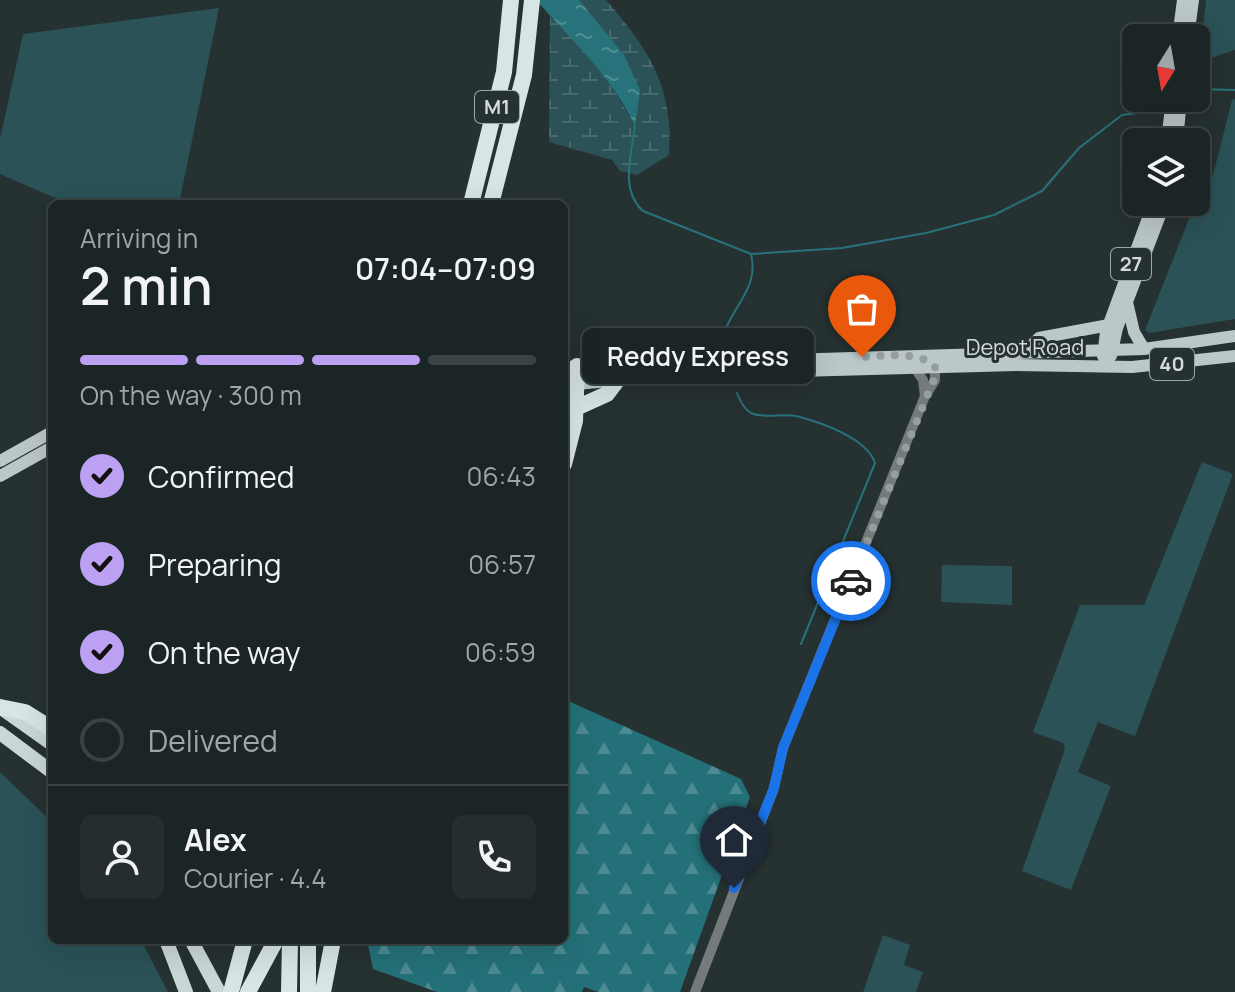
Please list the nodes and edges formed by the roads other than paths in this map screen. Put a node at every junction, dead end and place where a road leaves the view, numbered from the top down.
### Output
1 (532, 0) edge
2 (1183, 0) edge
3 (1193, 0) edge
4 (511, 4) edge
5 (1180, 24) edge
6 (1190, 24) edge
7 (501, 172) junction
8 (472, 200) edge
9 (492, 200) edge
10 (503, 200) edge
11 (1149, 216) edge
12 (1160, 216) edge
13 (1127, 302) junction
14 (1109, 325) junction
15 (1235, 336) edge
16 (1108, 349) junction
17 (1144, 349) junction
18 (1025, 352) junction
19 (906, 355) junction
20 (1235, 356) edge
21 (571, 366) edge
22 (914, 367) junction
23 (935, 367) junction
24 (1106, 367) junction
25 (616, 382) junction
26 (571, 385) edge
27 (925, 396) junction
28 (576, 408) junction
29 (48, 434) edge
30 (568, 445) edge
31 (48, 449) edge
32 (0, 461) edge
33 (0, 476) edge
34 (0, 707) edge
35 (48, 726) edge
36 (0, 733) edge
37 (48, 741) edge
38 (48, 769) edge
39 (168, 944) edge
40 (193, 944) edge
41 (244, 944) edge
42 (274, 944) edge
43 (290, 944) edge
44 (308, 944) edge
45 (332, 944) edge
46 (186, 992) edge
47 (219, 992) edge
48 (231, 992) edge
49 (248, 992) edge
50 (289, 992) edge
51 (308, 992) edge
52 (323, 992) edge
53 (695, 992) edge

1 - 7 highway, M1
2 - 5 main road
3 - 6 main road
4 - 8 highway, M1
7 - 9 highway, M1
7 - 10 highway
11 - 14 main road, 27
12 - 13 main road, 27
13 - 16 main road, 27
13 - 17 main road
14 - 16 main road, 27
14 - 18 main road
15 - 17 main road, 40
16 - 17 main road, 40
16 - 18 main road, 40
16 - 24 main road, 27
18 - 19 main road, Depot Road
19 - 21 main road, Depot Road
19 - 23 street
20 - 24 main road, 40
21 - 26 highway
22 - 23 main road, Depot Road
22 - 25 main road, Depot Road
22 - 27 street
23 - 24 main road, Depot Road
23 - 27 street
25 - 26 main road, Depot Road
25 - 28 highway
26 - 28 highway
27 - 53 street
28 - 30 highway
29 - 32 main road
31 - 33 main road
34 - 35 highway
34 - 37 highway
36 - 38 highway
39 - 46 highway
40 - 47 highway
41 - 48 highway
42 - 49 highway
43 - 50 highway
44 - 51 highway
45 - 52 highway

